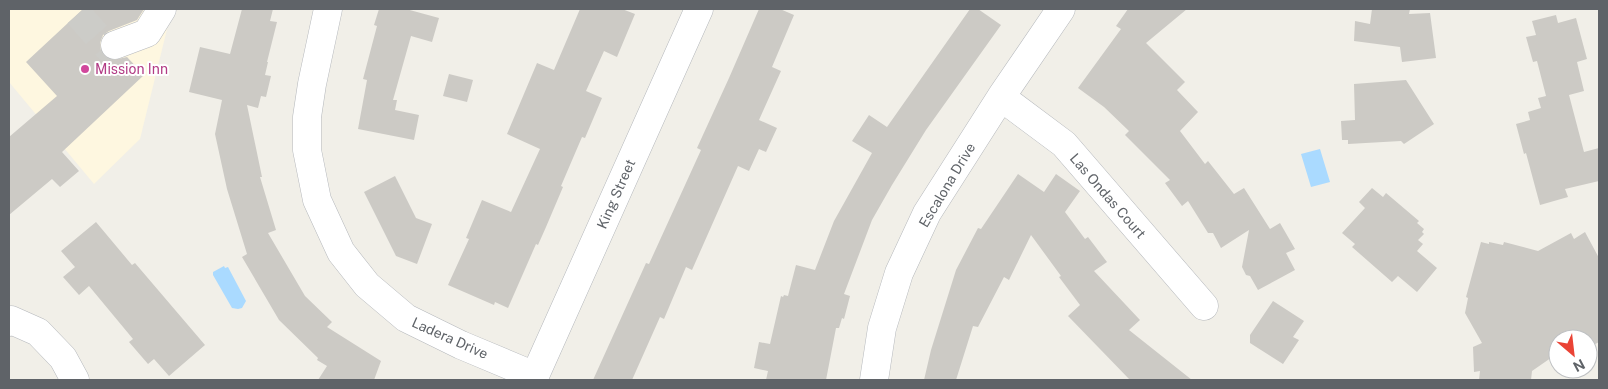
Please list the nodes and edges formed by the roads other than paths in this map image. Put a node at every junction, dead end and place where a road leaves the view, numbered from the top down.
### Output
1 (162, 9) edge
2 (328, 9) edge
3 (699, 9) edge
4 (1060, 9) edge
5 (115, 46) dead end
6 (1002, 97) junction
7 (1204, 306) dead end
8 (9, 322) edge
9 (534, 378) edge
10 (76, 380) edge
11 (874, 380) edge

1 - 5 street
2 - 9 street, Ladera Drive
3 - 9 street, King Street
4 - 6 street, Escalona Drive
6 - 7 street, Las Ondas Court
6 - 11 street, Escalona Drive
8 - 10 street

